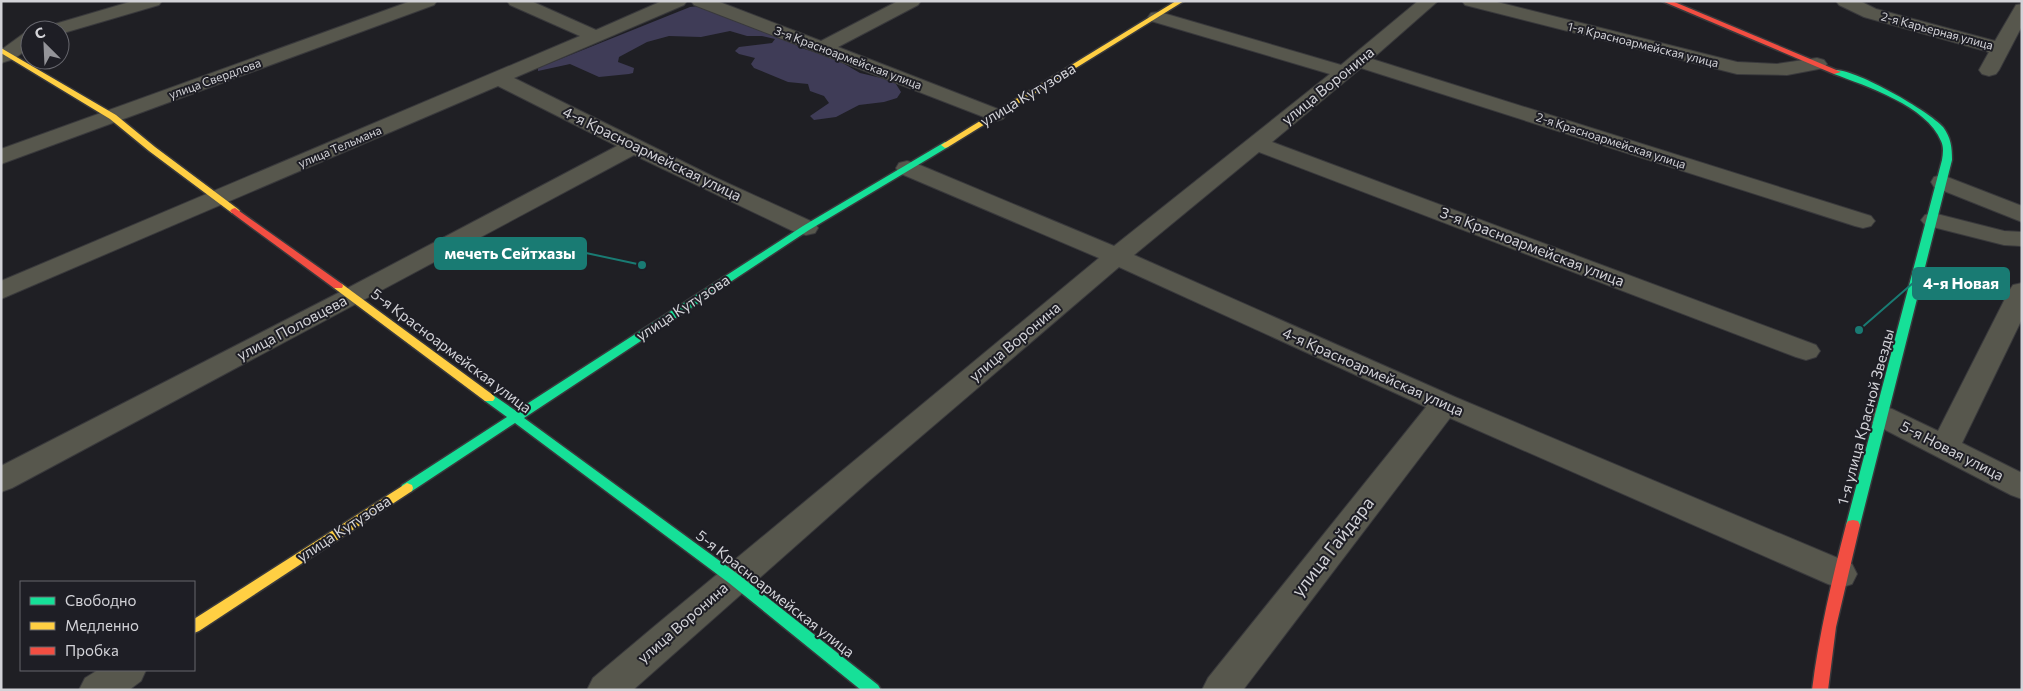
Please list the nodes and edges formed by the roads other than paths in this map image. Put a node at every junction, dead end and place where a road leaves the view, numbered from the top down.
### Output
1 (153, 1) edge
2 (428, 1) edge
3 (516, 1) edge
4 (678, 1) edge
5 (700, 1) edge
6 (912, 1) edge
7 (1181, 1) edge
8 (1429, 1) edge
9 (1471, 1) edge
10 (1665, 1) edge
11 (1845, 1) edge
12 (2022, 9) edge
13 (1157, 16) junction
14 (70, 26) edge
15 (597, 37) junction
16 (20, 44) edge
17 (822, 48) junction
18 (2001, 49) junction
19 (3, 54) edge
20 (1817, 64) junction
21 (1352, 66) junction
22 (1989, 70) dead end
23 (498, 78) junction
24 (996, 115) junction
25 (113, 116) junction
26 (1258, 144) junction
27 (634, 146) junction
28 (1, 157) edge
29 (907, 168) junction
30 (1942, 182) junction
31 (219, 199) junction
32 (2022, 215) edge
33 (1933, 220) junction
34 (1863, 221) dead end
35 (806, 228) junction
36 (2022, 239) edge
37 (1116, 256) junction
38 (1, 291) edge
39 (2022, 291) edge
40 (353, 296) junction
41 (1806, 351) dead end
42 (1445, 404) junction
43 (1882, 416) junction
44 (514, 418) junction
45 (1945, 448) junction
46 (1, 480) edge
47 (2022, 487) edge
48 (1840, 574) junction
49 (734, 579) junction
50 (195, 626) edge
51 (126, 671) edge
52 (98, 690) edge
53 (606, 690) edge
54 (873, 690) edge
55 (1220, 690) edge
56 (1820, 690) edge

1 - 14 street
2 - 25 street, улица Свердлова
3 - 15 street
4 - 15 street, улица Тельмана
5 - 17 street, 3-я Красноармейская улица
6 - 17 street
7 - 13 street, улица Кутузова
8 - 21 street, улица Воронина
9 - 20 street, 1-я Красноармейская улица
10 - 20 street, 1-я улица Красной Звезды
11 - 18 street, 2-я Карьерная улица
12 - 18 street
13 - 21 street, 2-я Красноармейская улица
13 - 24 street, улица Кутузова
15 - 23 street, улица Тельмана
16 - 19 street
17 - 24 street, 3-я Красноармейская улица
18 - 22 street
19 - 25 street, 5-я Красноармейская улица
20 - 30 street, 1-я улица Красной Звезды
21 - 26 street, улица Воронина
21 - 34 street, 2-я Красноармейская улица
23 - 27 street, 4-я Красноармейская улица
23 - 31 street, улица Тельмана
24 - 29 street, улица Кутузова
25 - 28 street, улица Свердлова
25 - 31 street, 5-я Красноармейская улица
26 - 37 street, улица Воронина
26 - 41 street, 3-я Красноармейская улица
27 - 35 street, 4-я Красноармейская улица
27 - 40 street, улица Половцева
29 - 35 street, улица Кутузова
29 - 37 street, 4-я Красноармейская улица
30 - 32 street
30 - 33 street, 1-я улица Красной Звезды
31 - 38 street, улица Тельмана
31 - 40 street, 5-я Красноармейская улица
33 - 36 street
33 - 43 street, 1-я улица Красной Звезды
35 - 44 street, улица Кутузова
37 - 42 street, 4-я Красноармейская улица
37 - 49 street, улица Воронина
39 - 45 street
40 - 44 street, 5-я Красноармейская улица
40 - 46 street, улица Половцева
42 - 48 street, 4-я Красноармейская улица
42 - 55 street, улица Гайдара
43 - 45 street, 5-я Новая улица
43 - 48 street, 1-я улица Красной Звезды
44 - 49 street, 5-я Красноармейская улица
44 - 50 street, улица Кутузова
45 - 47 street, 5-я Новая улица
48 - 56 street, 1-я улица Красной Звезды
49 - 53 street, улица Воронина
49 - 54 street, 5-я Красноармейская улица
51 - 52 street

